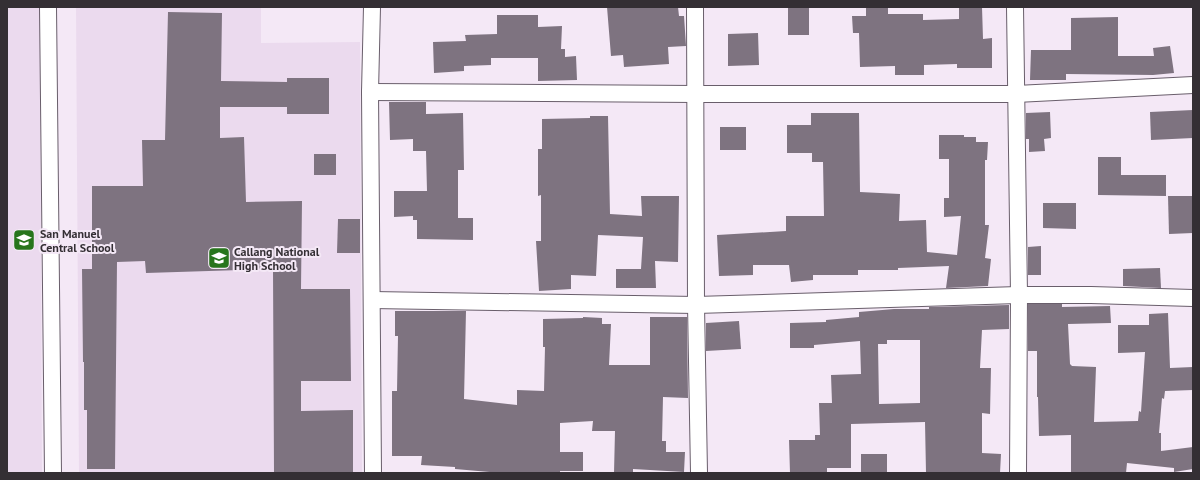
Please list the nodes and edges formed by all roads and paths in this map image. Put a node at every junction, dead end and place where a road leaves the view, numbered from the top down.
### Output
1 (48, 7) edge
2 (372, 7) edge
3 (695, 7) edge
4 (1015, 7) edge
5 (1193, 85) edge
6 (370, 92) junction
7 (696, 94) junction
8 (1016, 94) junction
9 (1018, 295) junction
10 (1193, 298) edge
11 (372, 300) junction
12 (696, 305) junction
13 (53, 473) edge
14 (373, 473) edge
15 (699, 473) edge
16 (1018, 473) edge

1 - 13 street
2 - 6 street
3 - 7 street
4 - 8 street
5 - 8 street
6 - 7 street
6 - 11 street
7 - 8 street
7 - 12 street
8 - 9 street
9 - 10 street
9 - 12 street
9 - 16 street
11 - 12 street
11 - 14 street
12 - 15 street

